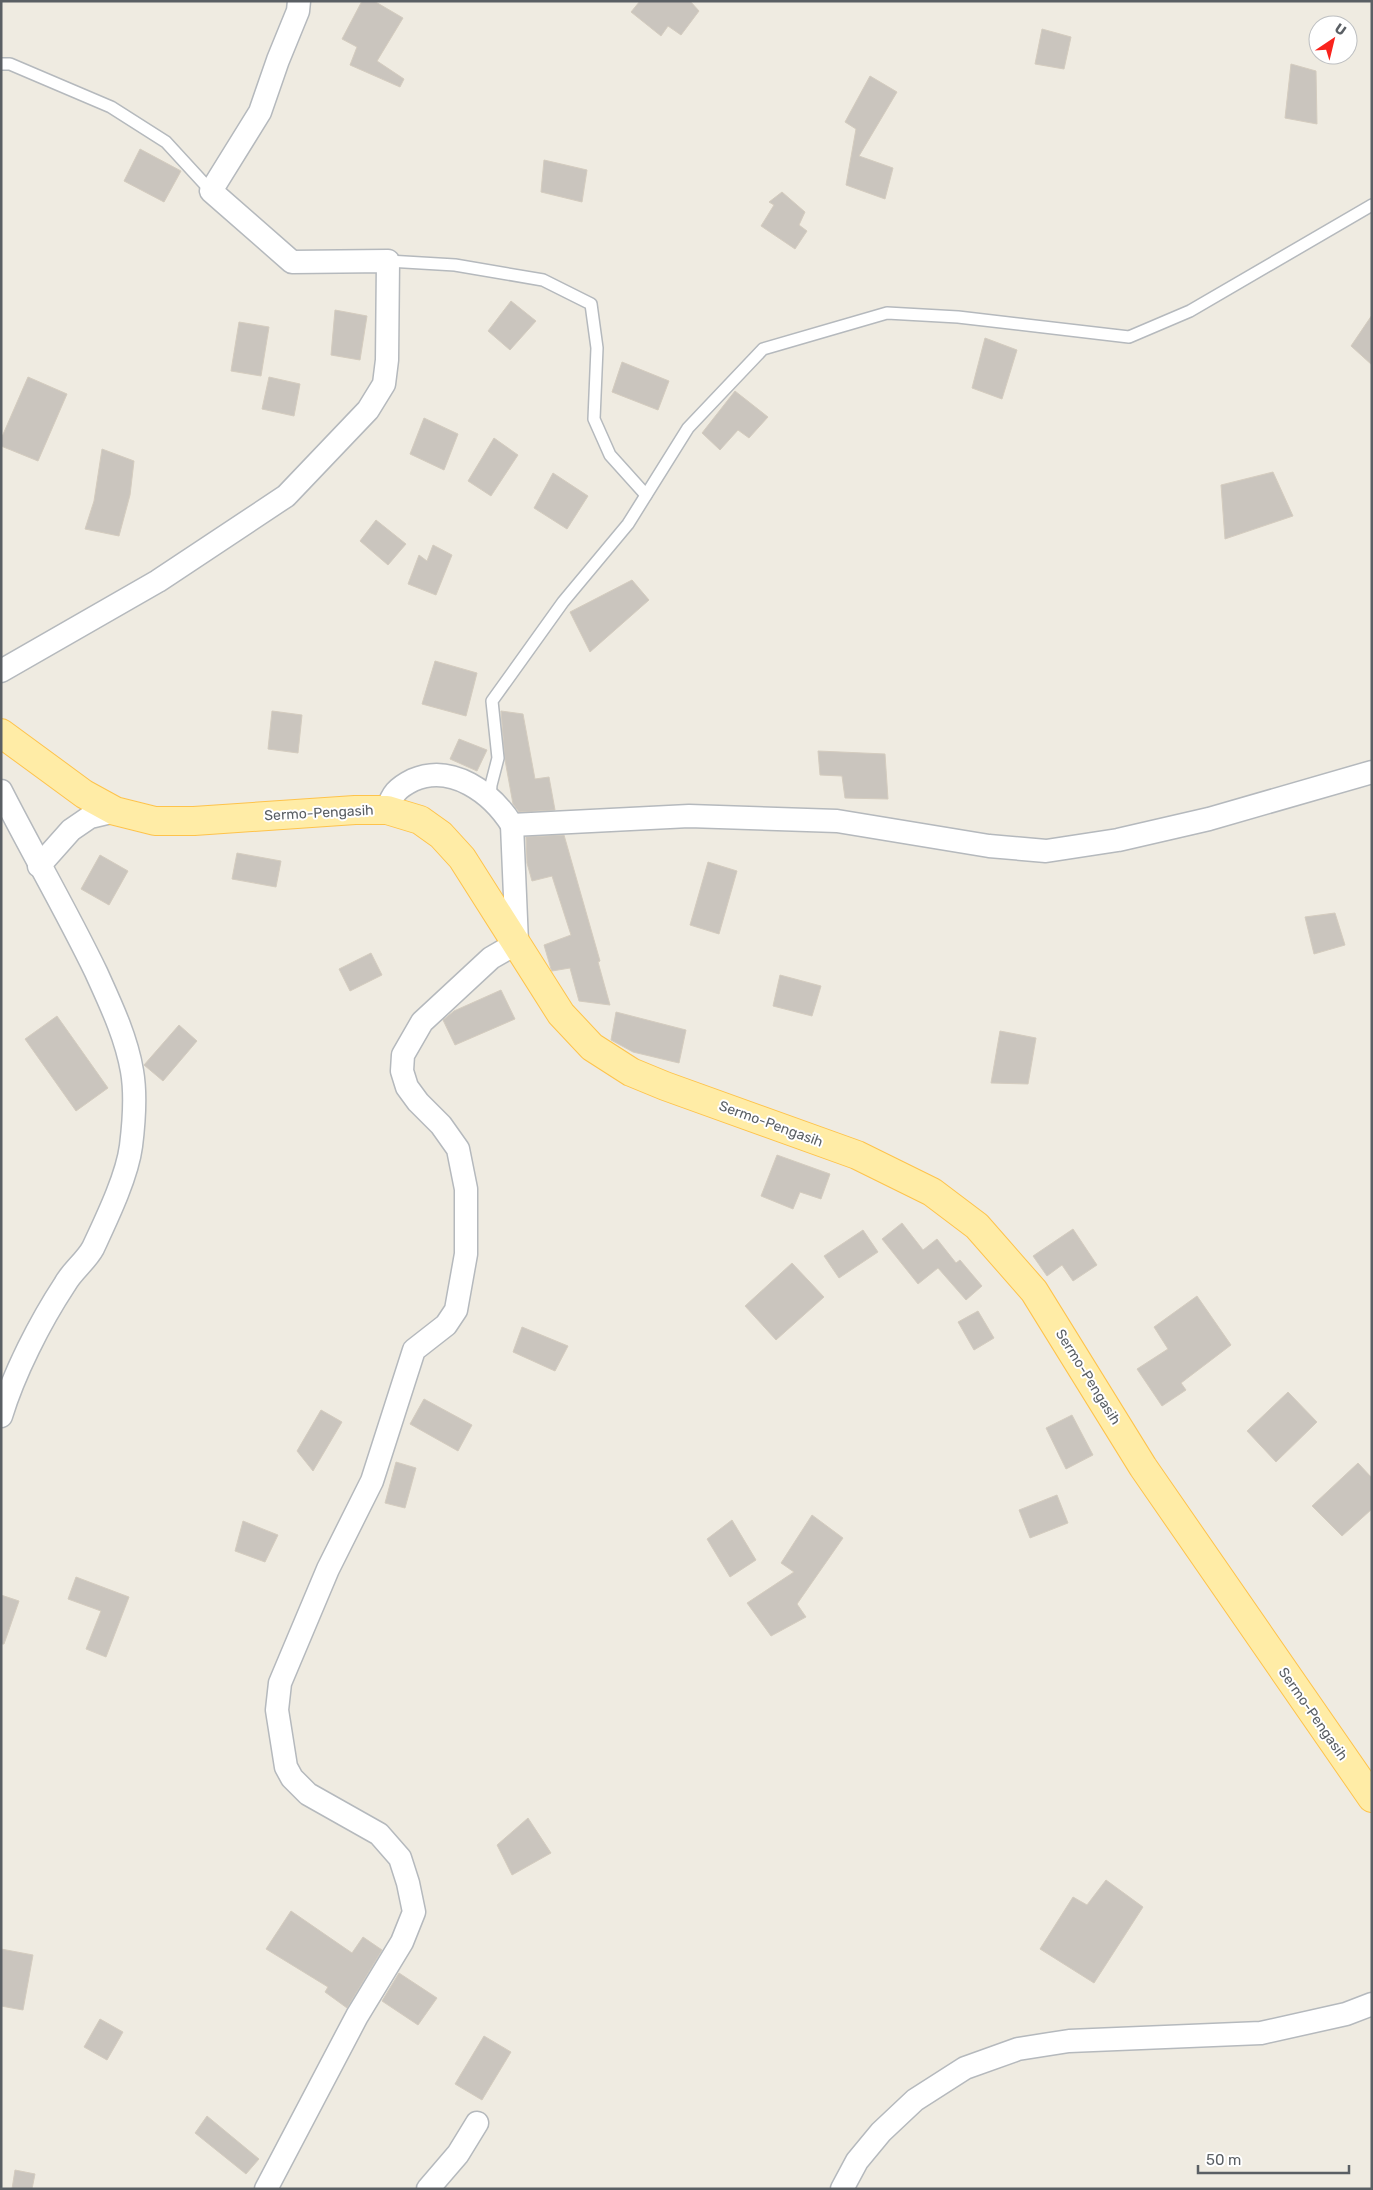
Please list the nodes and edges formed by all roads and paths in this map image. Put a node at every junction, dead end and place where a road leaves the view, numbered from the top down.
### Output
1 (299, 1) edge
2 (1, 64) edge
3 (211, 191) junction
4 (1372, 205) edge
5 (388, 261) junction
6 (646, 495) junction
7 (1, 671) edge
8 (1, 734) edge
9 (1372, 772) edge
10 (1, 791) edge
11 (490, 798) junction
12 (115, 810) junction
13 (387, 810) junction
14 (512, 825) junction
15 (40, 866) junction
16 (517, 943) junction
17 (1, 1416) edge
18 (1369, 1787) edge
19 (1372, 2004) edge
20 (477, 2123) dead end
21 (266, 2189) edge
22 (428, 2189) edge
23 (842, 2189) edge

1 - 3 street
2 - 3 lane
3 - 5 street
4 - 6 lane
5 - 6 lane
5 - 7 street
6 - 11 lane
8 - 12 main road, Sermo-Pengasih
9 - 14 street
10 - 15 street
11 - 13 street
11 - 14 street
12 - 13 main road, Sermo-Pengasih
12 - 15 street
13 - 16 main road, Sermo-Pengasih
14 - 16 street
15 - 17 street
16 - 18 main road, Sermo-Pengasih
16 - 21 street
19 - 23 street
20 - 22 street

